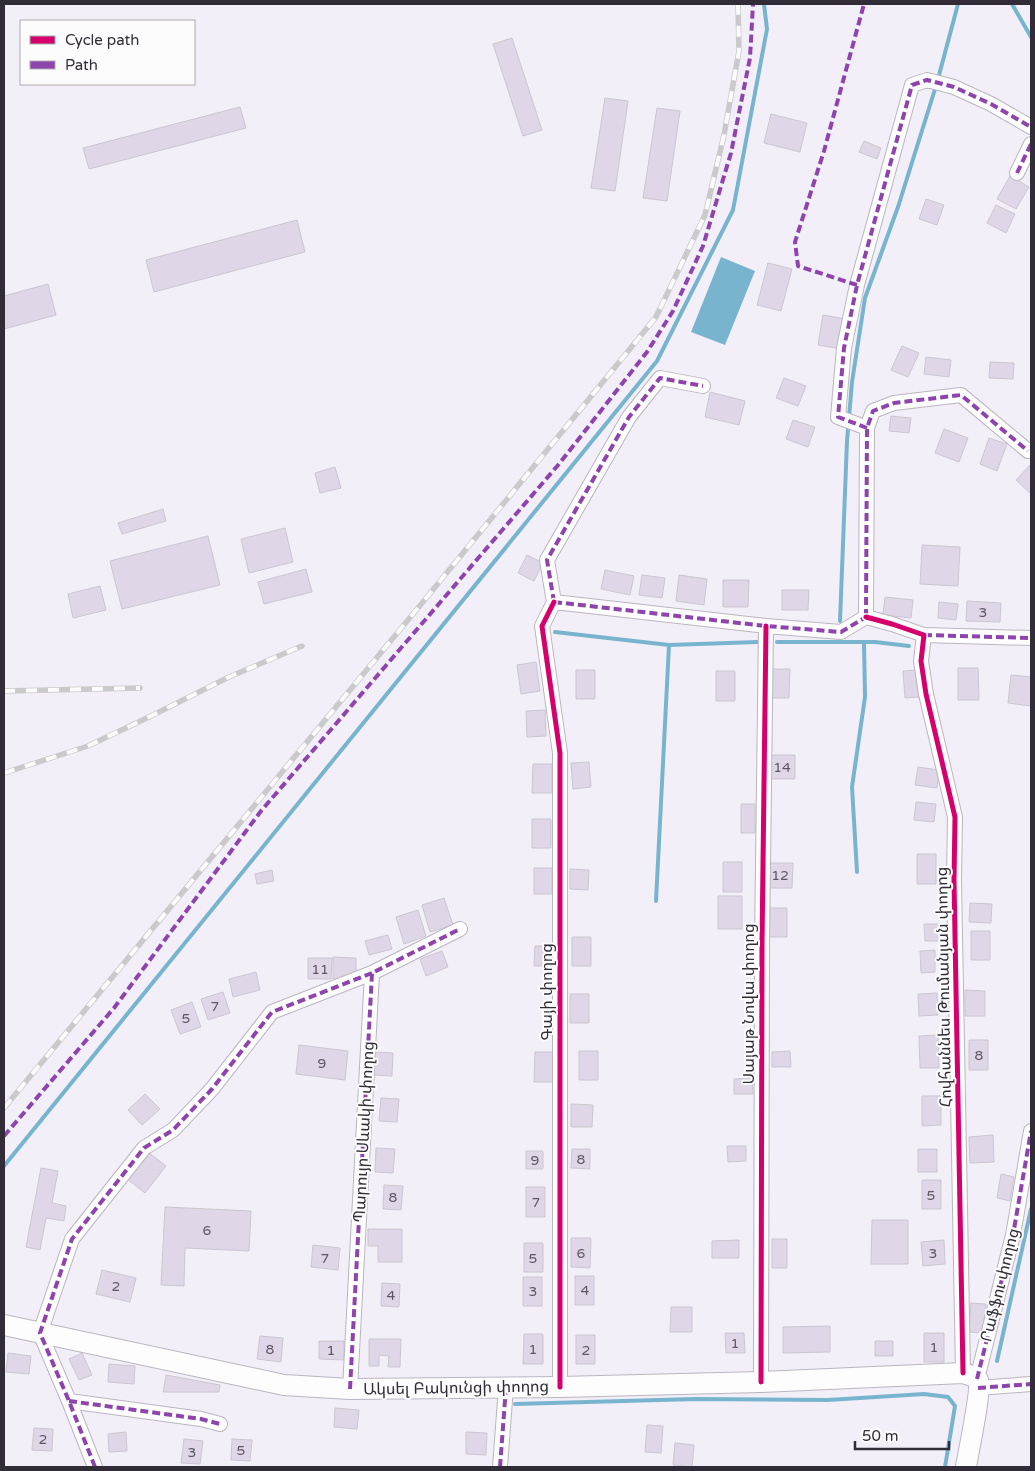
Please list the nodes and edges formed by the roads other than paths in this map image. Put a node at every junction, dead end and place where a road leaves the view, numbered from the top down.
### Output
1 (1031, 127) edge
2 (1031, 144) edge
3 (1017, 173) dead end
4 (703, 386) dead end
5 (867, 428) junction
6 (1028, 451) dead end
7 (554, 602) junction
8 (866, 617) junction
9 (766, 626) junction
10 (924, 636) junction
11 (1031, 638) edge
12 (460, 929) dead end
13 (372, 973) junction
14 (1031, 1132) edge
15 (1027, 1185) edge
16 (4, 1325) edge
17 (40, 1332) junction
18 (973, 1379) junction
19 (761, 1382) junction
20 (1031, 1384) edge
21 (506, 1387) junction
22 (560, 1387) junction
23 (350, 1389) junction
24 (69, 1401) junction
25 (220, 1424) dead end
26 (95, 1467) edge
27 (500, 1467) edge
28 (966, 1467) edge

1 - 5 street
2 - 3 street
4 - 7 street
5 - 6 street
5 - 8 street
7 - 9 street
7 - 22 street, Գայի փողոց
8 - 9 street
8 - 10 street
9 - 19 street, Սայաթ Նովա փողոց
10 - 11 street
10 - 18 street, Հովհաննես Թումանյան փողոց
12 - 13 street
13 - 17 street
13 - 23 street, Պարույր Սևակի փողոց
14 - 15 street, Րաֆֆու փողոց
15 - 18 street, Րաֆֆու փողոց
16 - 17 main road, Ակսել Բակունցի փողոց
17 - 23 main road, Ակսել Բակունցի փողոց
17 - 24 street
18 - 19 main road, Ակսել Բակունցի փողոց
18 - 20 street
18 - 28 main road, Րաֆֆու փողոց
19 - 22 main road, Ակսել Բակունցի փողոց
21 - 22 main road, Ակսել Բակունցի փողոց
21 - 23 main road, Ակսել Բակունցի փողոց
21 - 27 street
24 - 25 street
24 - 26 street

